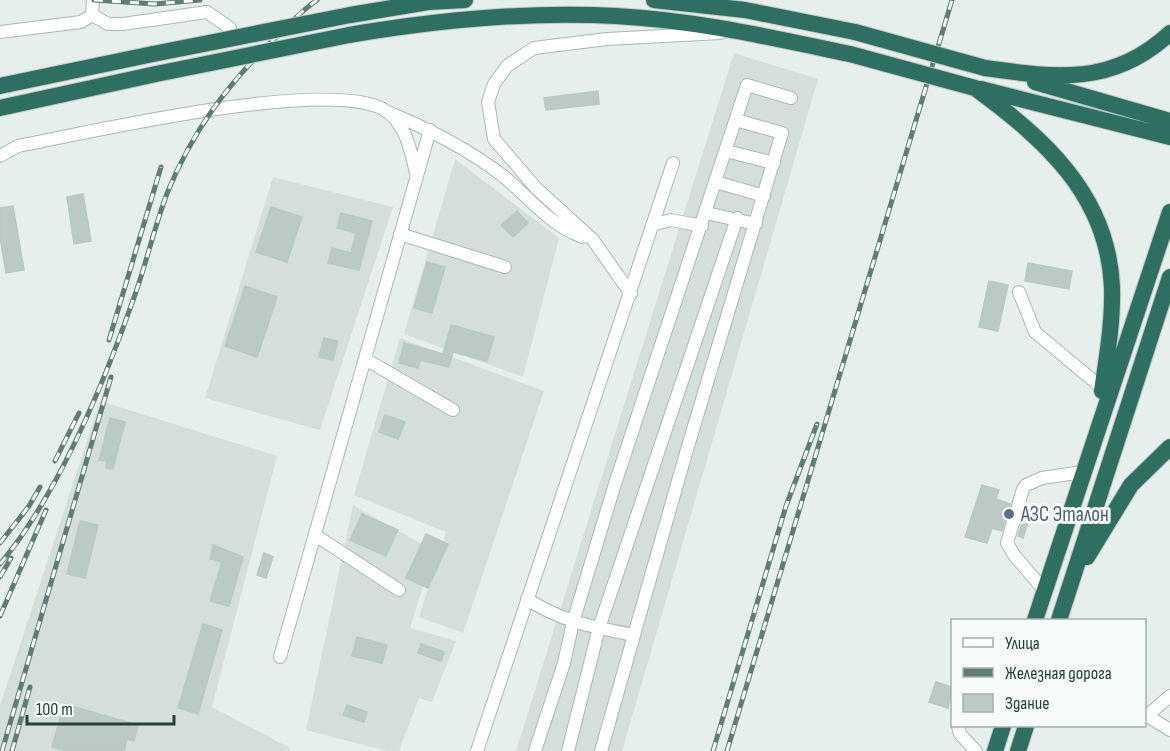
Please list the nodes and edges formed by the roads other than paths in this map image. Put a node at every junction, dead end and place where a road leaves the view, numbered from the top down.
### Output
1 (93, 0) edge
2 (465, 0) edge
3 (654, 0) edge
4 (92, 15) junction
5 (230, 28) dead end
6 (0, 32) edge
7 (742, 32) junction
8 (1170, 33) edge
9 (985, 68) junction
10 (0, 86) edge
11 (975, 88) junction
12 (791, 98) dead end
13 (0, 108) edge
14 (384, 110) junction
15 (1134, 119) junction
16 (736, 120) junction
17 (1170, 121) edge
18 (430, 130) junction
19 (1170, 137) edge
20 (726, 151) junction
21 (0, 156) edge
22 (673, 163) dead end
23 (774, 163) junction
24 (417, 178) junction
25 (716, 182) junction
26 (764, 196) junction
27 (1170, 212) edge
28 (706, 213) junction
29 (737, 218) junction
30 (756, 224) junction
31 (652, 225) junction
32 (702, 226) junction
33 (400, 234) junction
34 (593, 240) junction
35 (505, 267) dead end
36 (1170, 277) edge
37 (1019, 292) dead end
38 (631, 294) junction
39 (365, 359) junction
40 (1102, 388) junction
41 (453, 410) dead end
42 (1095, 437) junction
43 (1170, 447) edge
44 (1083, 472) junction
45 (315, 535) junction
46 (1072, 584) junction
47 (399, 590) dead end
48 (1044, 590) junction
49 (527, 599) junction
50 (1036, 619) edge
51 (1060, 619) edge
52 (573, 622) junction
53 (599, 628) junction
54 (634, 634) junction
55 (280, 657) dead end
56 (1170, 696) edge
57 (1146, 714) edge
58 (958, 727) edge
59 (1003, 727) edge
60 (1026, 727) edge
61 (1170, 730) edge
62 (477, 751) edge
63 (535, 751) edge
64 (568, 751) edge
65 (601, 751) edge
66 (976, 751) edge
67 (995, 751) edge
68 (1018, 751) edge

1 - 4 street
2 - 10 highway, bridge
3 - 9 highway, bridge
4 - 5 street
4 - 6 street
7 - 11 highway, bridge
7 - 13 highway, bridge
7 - 34 street
8 - 9 highway
9 - 15 highway
11 - 15 highway
11 - 40 highway
12 - 16 street
14 - 18 street
14 - 21 street
14 - 24 street
15 - 17 highway
15 - 19 highway
16 - 20 street
16 - 23 street
18 - 24 street
18 - 34 street
20 - 23 street
20 - 25 street
22 - 31 street
23 - 26 street
24 - 33 street
25 - 26 street
25 - 28 street
26 - 30 street
27 - 42 highway
28 - 29 street
28 - 32 street
29 - 30 street
29 - 53 street
30 - 54 street
31 - 32 street
31 - 38 street
32 - 52 street
33 - 35 street
33 - 39 street
34 - 38 street
36 - 46 highway
37 - 40 street
38 - 49 street
39 - 41 street
39 - 45 street
40 - 42 highway
42 - 44 highway
43 - 46 highway
44 - 48 highway
44 - 48 street
45 - 47 street
45 - 55 street
46 - 51 highway
48 - 50 highway
49 - 52 street
49 - 62 street
52 - 53 street
52 - 63 street
53 - 54 street
53 - 64 street
54 - 65 street
56 - 57 street
57 - 61 street
58 - 66 street
59 - 67 highway
60 - 68 highway

